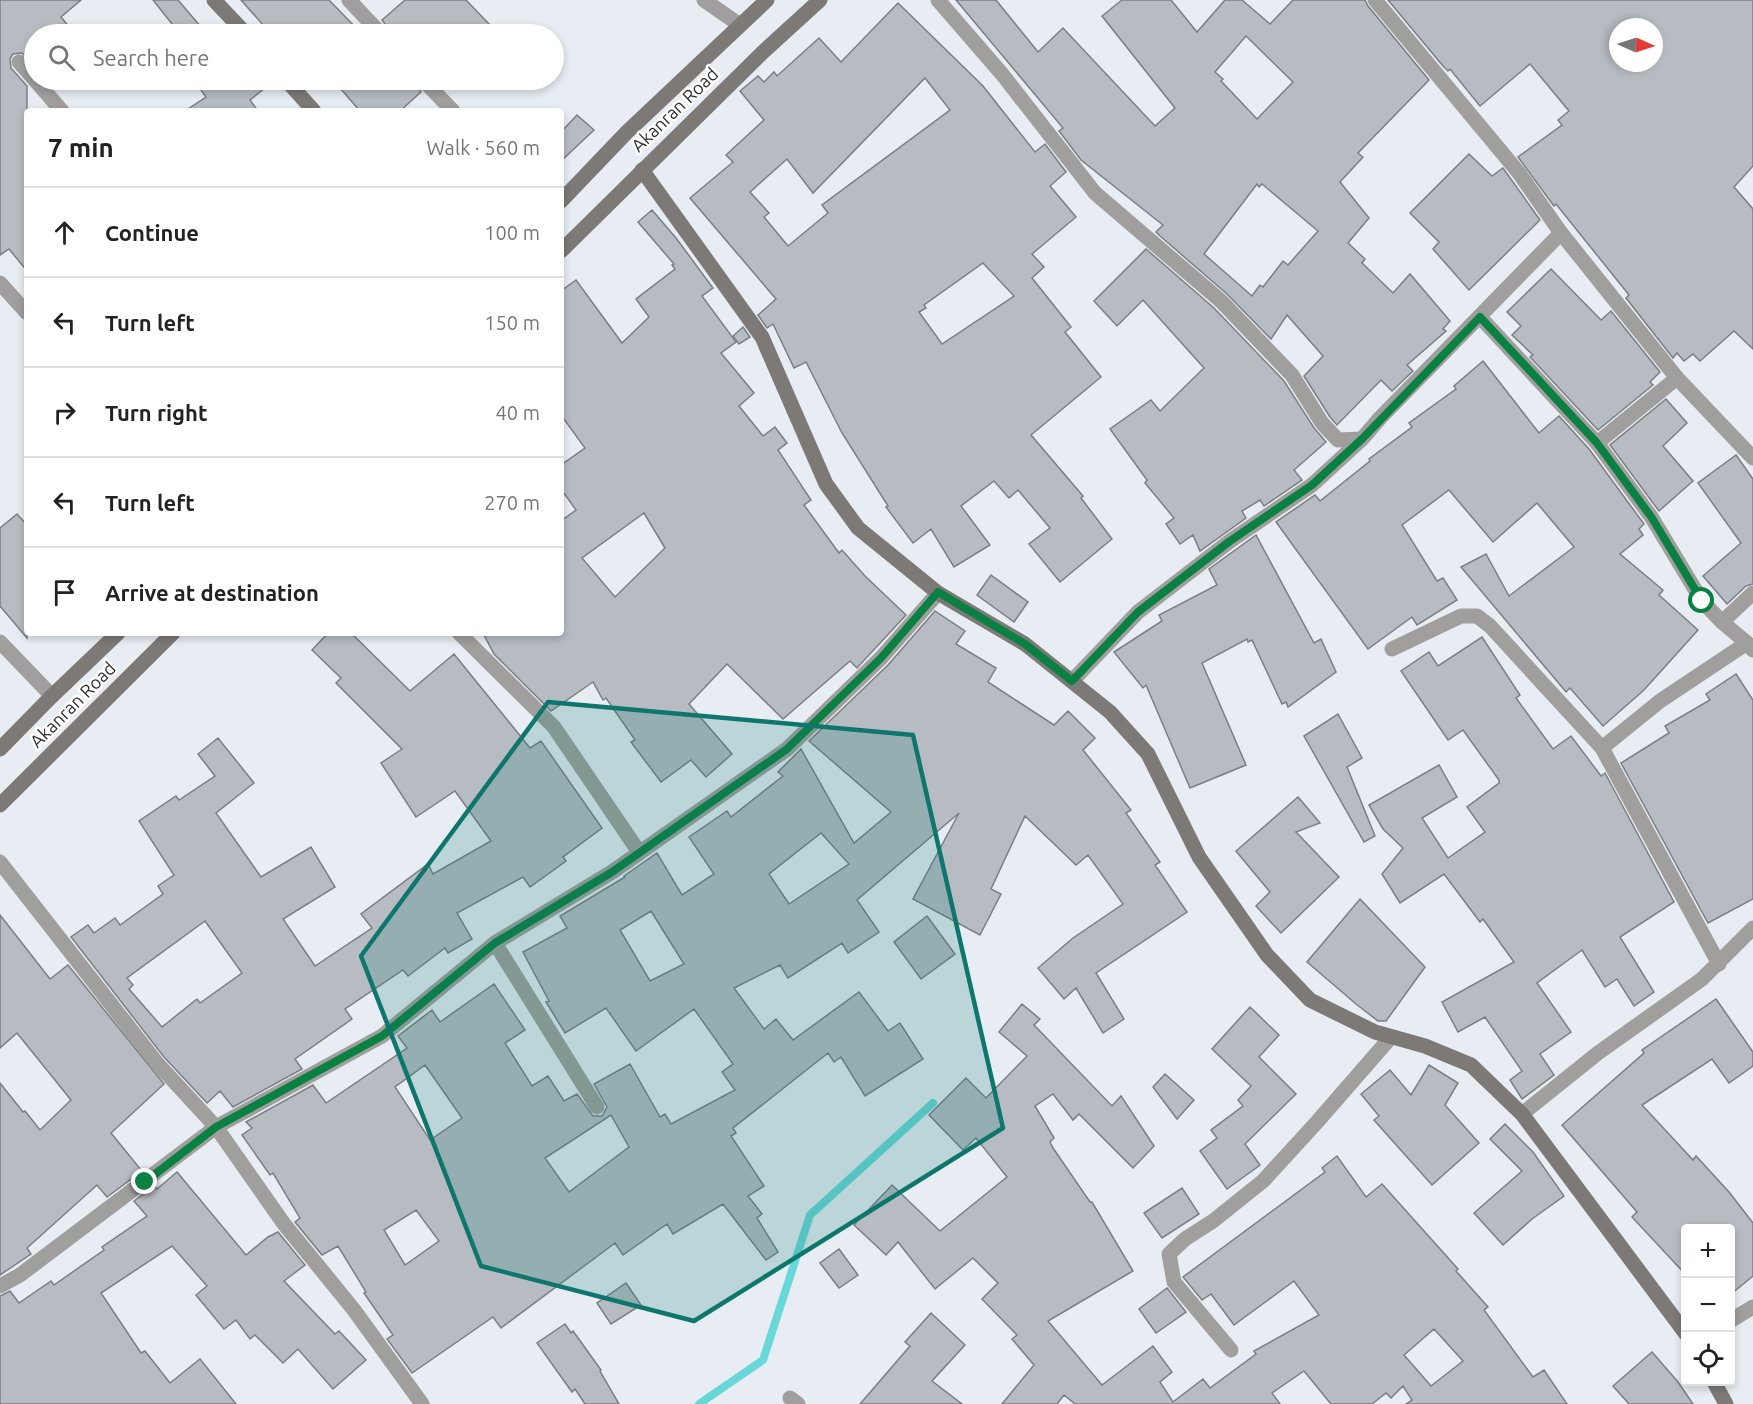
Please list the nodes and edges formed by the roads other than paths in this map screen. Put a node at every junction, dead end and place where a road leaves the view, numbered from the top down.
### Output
1 (214, 0) edge
2 (349, 0) edge
3 (704, 0) edge
4 (767, 0) edge
5 (820, 0) edge
6 (938, 0) edge
7 (1375, 0) edge
8 (237, 24) edge
9 (372, 24) edge
10 (740, 25) junction
11 (19, 62) dead end
12 (24, 67) edge
13 (44, 90) edge
14 (295, 90) edge
15 (433, 90) edge
16 (59, 108) edge
17 (311, 108) edge
18 (450, 108) edge
19 (642, 170) junction
20 (564, 198) edge
21 (1561, 233) junction
22 (564, 248) edge
23 (0, 283) edge
24 (24, 310) edge
25 (1480, 317) junction
26 (1677, 378) junction
27 (1362, 439) junction
28 (1597, 443) junction
29 (1753, 458) edge
30 (938, 592) junction
31 (1753, 593) edge
32 (1722, 622) junction
33 (115, 636) edge
34 (170, 636) edge
35 (462, 636) edge
36 (0, 642) edge
37 (1750, 646) edge
38 (1392, 649) dead end
39 (1072, 681) junction
40 (52, 696) junction
41 (1602, 748) junction
42 (0, 749) edge
43 (0, 805) edge
44 (639, 852) junction
45 (0, 862) edge
46 (1753, 928) edge
47 (495, 943) junction
48 (1719, 964) junction
49 (1391, 1037) junction
50 (597, 1107) dead end
51 (1522, 1114) junction
52 (216, 1127) junction
53 (0, 1286) edge
54 (1753, 1307) edge
55 (1735, 1318) edge
56 (1685, 1332) edge
57 (1231, 1350) dead end
58 (1716, 1386) edge
59 (422, 1404) edge
60 (1726, 1404) edge

1 - 8 street
2 - 9 street
3 - 10 street
4 - 10 street, Akanran Road
5 - 19 street, Akanran Road
6 - 27 street
7 - 21 street
10 - 20 street, Akanran Road
11 - 12 street
13 - 16 street
14 - 17 street
15 - 18 street
19 - 22 street, Akanran Road
19 - 30 street
21 - 25 street
21 - 26 street
23 - 24 street
25 - 27 street
25 - 28 street
26 - 28 street
26 - 29 street
27 - 39 street
28 - 32 street
30 - 39 street
30 - 44 street
31 - 32 street
32 - 37 street
33 - 40 street, Akanran Road
34 - 43 street, Akanran Road
35 - 44 street
36 - 40 street
37 - 41 street
38 - 41 street
39 - 49 street
40 - 42 street, Akanran Road
41 - 48 street
44 - 47 street
45 - 52 street
46 - 48 street
47 - 50 street
47 - 52 street
48 - 51 street
49 - 51 street
49 - 57 street
51 - 56 street
52 - 53 street
52 - 59 street
54 - 55 street
58 - 60 street

